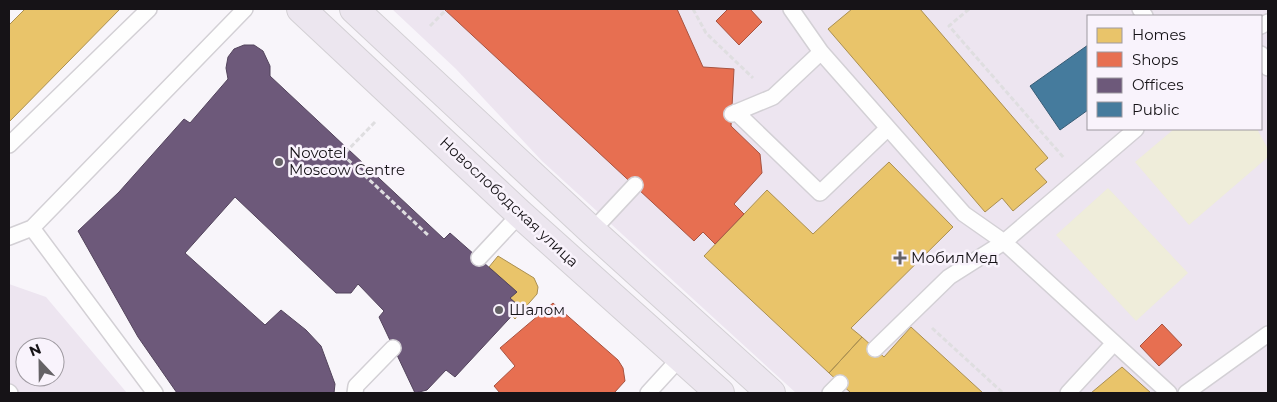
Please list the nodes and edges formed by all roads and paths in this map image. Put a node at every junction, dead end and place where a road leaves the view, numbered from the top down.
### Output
1 (149, 9) edge
2 (245, 9) edge
3 (301, 9) edge
4 (354, 9) edge
5 (693, 9) edge
6 (791, 9) edge
7 (969, 9) edge
8 (446, 10) dead end
9 (430, 26) dead end
10 (821, 52) junction
11 (1262, 56) edge
12 (1268, 68) edge
13 (773, 97) junction
14 (375, 122) dead end
15 (888, 128) junction
16 (1135, 130) edge
17 (9, 145) edge
18 (1081, 176) junction
19 (635, 185) dead end
20 (520, 214) junction
21 (32, 228) junction
22 (592, 231) junction
23 (429, 236) dead end
24 (9, 237) edge
25 (1004, 242) junction
26 (478, 258) dead end
27 (914, 311) junction
28 (1268, 334) edge
29 (1114, 343) junction
30 (393, 348) dead end
31 (875, 349) dead end
32 (680, 358) junction
33 (155, 393) edge
34 (355, 393) edge
35 (648, 393) edge
36 (720, 393) edge
37 (771, 393) edge
38 (1004, 393) edge
39 (1068, 393) edge
40 (1169, 393) edge
41 (1186, 393) edge

1 - 17 lane
2 - 21 lane
3 - 20 main road, Новослободская улица
4 - 22 main road
5 - 13 path
6 - 10 lane
7 - 18 path
8 - 9 path
10 - 13 lane
10 - 15 lane
11 - 12 lane
13 - 15 lane
14 - 23 path
15 - 25 lane
16 - 18 lane
18 - 25 lane
19 - 22 lane
20 - 26 lane
20 - 32 main road, Новослободская улица
21 - 24 lane
21 - 33 lane
22 - 37 main road
25 - 27 lane
25 - 29 lane
27 - 31 lane
27 - 38 path
28 - 41 lane
29 - 39 lane
29 - 40 lane
30 - 34 lane
32 - 35 lane
32 - 36 main road, Новослободская улица

